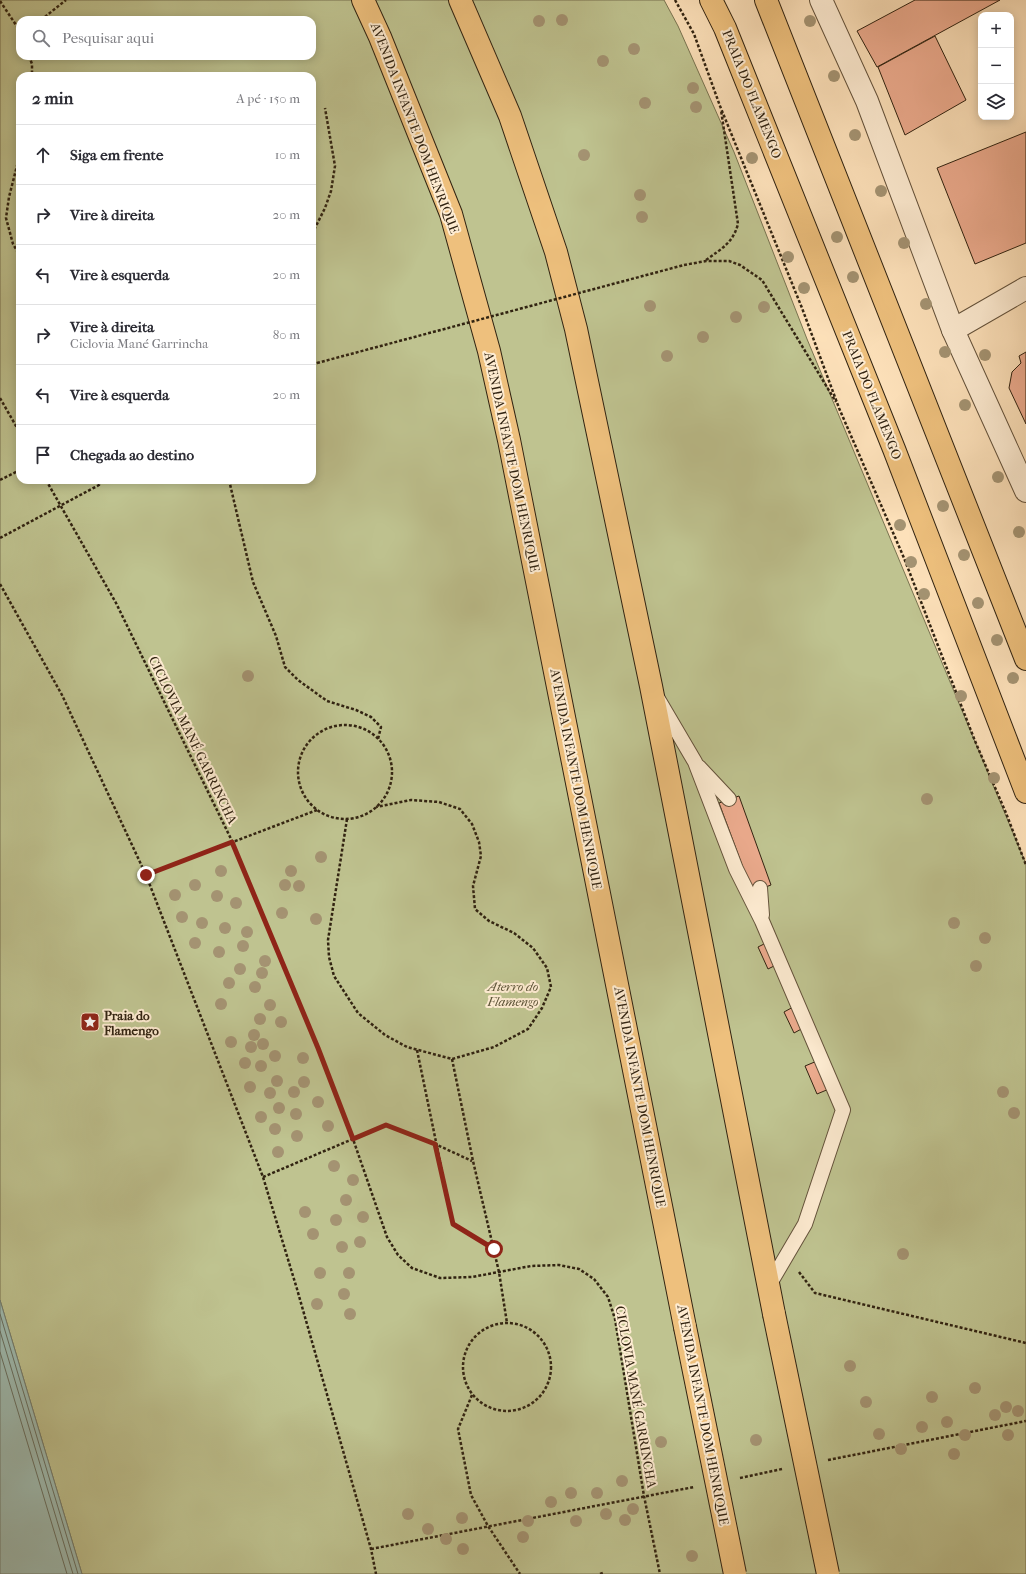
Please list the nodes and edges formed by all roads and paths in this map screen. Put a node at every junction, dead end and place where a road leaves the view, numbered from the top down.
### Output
1 (66, 0) edge
2 (363, 0) edge
3 (460, 0) edge
4 (675, 0) edge
5 (711, 0) edge
6 (766, 0) edge
7 (821, 0) edge
8 (0, 1) edge
9 (46, 16) edge
10 (16, 25) edge
11 (30, 60) edge
12 (32, 72) edge
13 (720, 106) junction
14 (325, 108) dead end
15 (16, 172) edge
16 (316, 226) edge
17 (16, 249) edge
18 (706, 260) junction
19 (1026, 288) edge
20 (953, 330) junction
21 (316, 363) edge
22 (0, 398) edge
23 (839, 408) junction
24 (16, 426) edge
25 (16, 472) edge
26 (0, 480) edge
27 (48, 484) edge
28 (99, 484) edge
29 (230, 484) edge
30 (1026, 491) edge
31 (60, 505) junction
32 (0, 538) edge
33 (0, 584) edge
34 (1026, 659) edge
35 (651, 686) junction
36 (378, 739) junction
37 (695, 762) junction
38 (1026, 792) edge
39 (729, 799) dead end
40 (376, 807) junction
41 (317, 810) junction
42 (347, 819) junction
43 (232, 842) junction
44 (1026, 865) edge
45 (146, 875) junction
46 (760, 888) dead end
47 (762, 921) junction
48 (417, 1050) junction
49 (452, 1059) junction
50 (353, 1139) junction
51 (435, 1144) junction
52 (473, 1161) junction
53 (263, 1177) junction
54 (494, 1249) junction
55 (787, 1254) junction
56 (499, 1272) junction
57 (768, 1287) junction
58 (507, 1323) junction
59 (1026, 1343) edge
60 (472, 1395) junction
61 (1026, 1421) edge
62 (929, 1440) dead end
63 (662, 1493) dead end
64 (644, 1496) junction
65 (488, 1526) junction
66 (371, 1549) junction
67 (376, 1574) edge
68 (520, 1574) edge
69 (600, 1574) edge
70 (604, 1574) edge
71 (660, 1574) edge
72 (735, 1574) edge
73 (828, 1574) edge

1 - 9 path
2 - 72 main road, AVENIDA INFANTE DOM HENRIQUE, bridge
3 - 35 main road
4 - 13 path
5 - 38 main road, PRAIA DO FLAMENGO
6 - 34 main road
7 - 20 street
8 - 10 path
11 - 12 path
13 - 18 path
13 - 23 path
14 - 16 path
15 - 17 path
18 - 21 path, bridge
18 - 23 path
19 - 20 street
20 - 30 street
22 - 24 path
23 - 44 path
25 - 26 path
27 - 31 path, CICLOVIA MANÉ GARRINCHA
28 - 31 path
29 - 36 path
31 - 32 path
31 - 43 path, CICLOVIA MANÉ GARRINCHA
33 - 45 path
35 - 37 lane
35 - 57 main road
36 - 40 path
36 - 41 path
37 - 39 lane
37 - 47 lane
40 - 42 path
40 - 49 path
41 - 42 path
41 - 43 path
42 - 48 path
43 - 45 path
43 - 50 path, CICLOVIA MANÉ GARRINCHA
45 - 53 path
46 - 47 lane
47 - 55 lane
48 - 49 path
48 - 51 path
49 - 52 path
50 - 51 path
50 - 53 path
50 - 56 path, CICLOVIA MANÉ GARRINCHA
51 - 52 path
51 - 54 path
52 - 54 path
53 - 66 path
54 - 56 path
55 - 57 lane
55 - 59 path
56 - 58 path
56 - 64 path, CICLOVIA MANÉ GARRINCHA
57 - 73 main road, bridge
58 - 60 path
58 - 60 path
60 - 65 path
61 - 62 path
63 - 64 path
64 - 65 path
64 - 71 path, CICLOVIA MANÉ GARRINCHA
65 - 66 path
65 - 68 path
66 - 67 path
69 - 70 path

